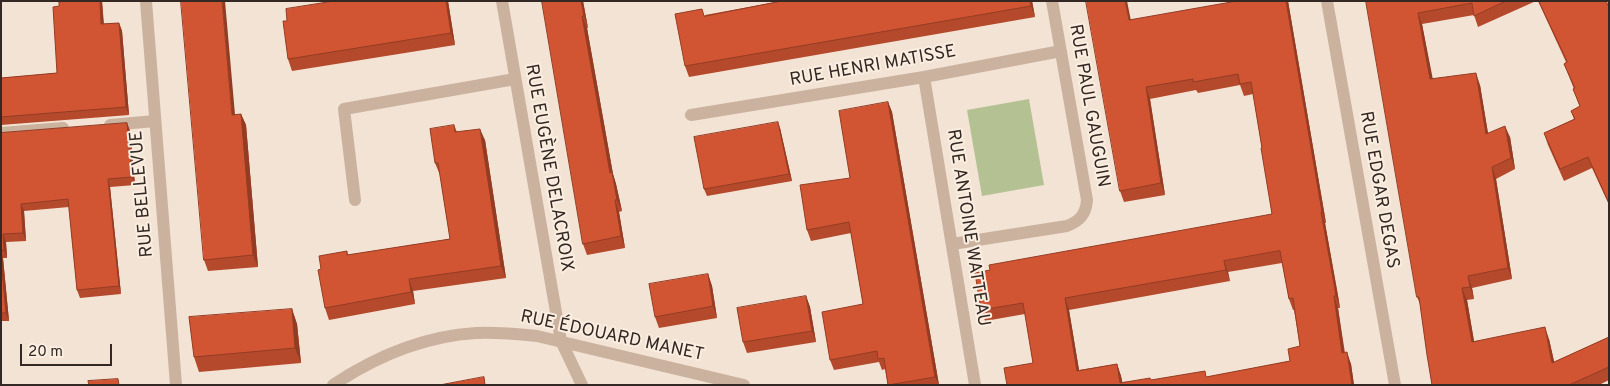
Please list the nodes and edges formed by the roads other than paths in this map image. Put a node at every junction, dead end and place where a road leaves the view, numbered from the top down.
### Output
1 (146, 1) edge
2 (502, 1) edge
3 (1052, 1) edge
4 (1327, 1) edge
5 (1061, 51) junction
6 (924, 77) junction
7 (515, 80) junction
8 (691, 115) dead end
9 (155, 121) junction
10 (100, 126) edge
11 (80, 127) edge
12 (1, 133) edge
13 (355, 200) dead end
14 (952, 244) junction
15 (561, 341) junction
16 (176, 385) edge
17 (333, 385) edge
18 (582, 385) edge
19 (744, 385) edge
20 (975, 385) edge
21 (1395, 385) edge

1 - 9 street, RUE BELLEVUE
2 - 7 street, RUE EUGÈNE DELACROIX
3 - 5 street, RUE PAUL GAUGUIN
4 - 21 street, RUE EDGAR DEGAS
5 - 6 street, RUE HENRI MATISSE
5 - 14 street, RUE PAUL GAUGUIN
6 - 8 street, RUE HENRI MATISSE
6 - 14 street, RUE ANTOINE WATTEAU
7 - 13 street
7 - 15 street, RUE EUGÈNE DELACROIX
9 - 10 street
9 - 16 street, RUE BELLEVUE
11 - 12 street
14 - 20 street, RUE ANTOINE WATTEAU
15 - 17 street, RUE ÉDOUARD MANET
15 - 18 street, RUE EUGÈNE DELACROIX
15 - 19 street, RUE ÉDOUARD MANET

